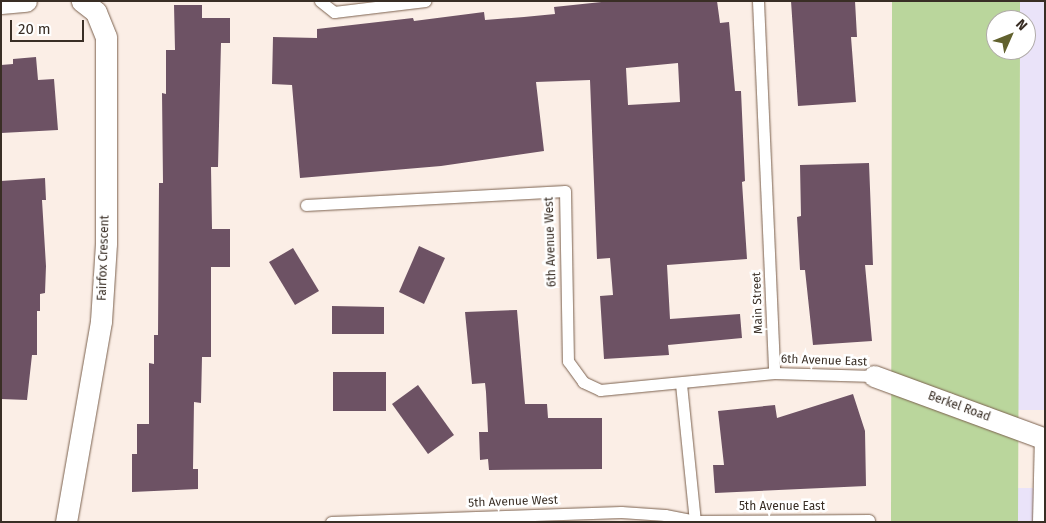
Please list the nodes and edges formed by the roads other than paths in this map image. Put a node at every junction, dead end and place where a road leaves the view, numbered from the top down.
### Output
1 (26, 1) edge
2 (82, 1) edge
3 (320, 1) edge
4 (424, 1) edge
5 (758, 1) edge
6 (1, 3) edge
7 (306, 205) dead end
8 (774, 372) junction
9 (874, 376) joint
10 (681, 384) junction
11 (1042, 438) edge
12 (869, 520) edge
13 (695, 521) edge
14 (66, 522) edge
15 (331, 522) edge
16 (1038, 522) edge

1 - 6 street
2 - 14 street, Fairfox Crescent
3 - 4 lane
5 - 8 lane, Main Street
7 - 10 lane, 6th Avenue West
8 - 9 lane, 6th Avenue East
8 - 10 lane
9 - 11 street, Berkel Road
10 - 13 lane
11 - 16 lane
12 - 13 lane, 5th Avenue East
13 - 15 lane, 5th Avenue West

